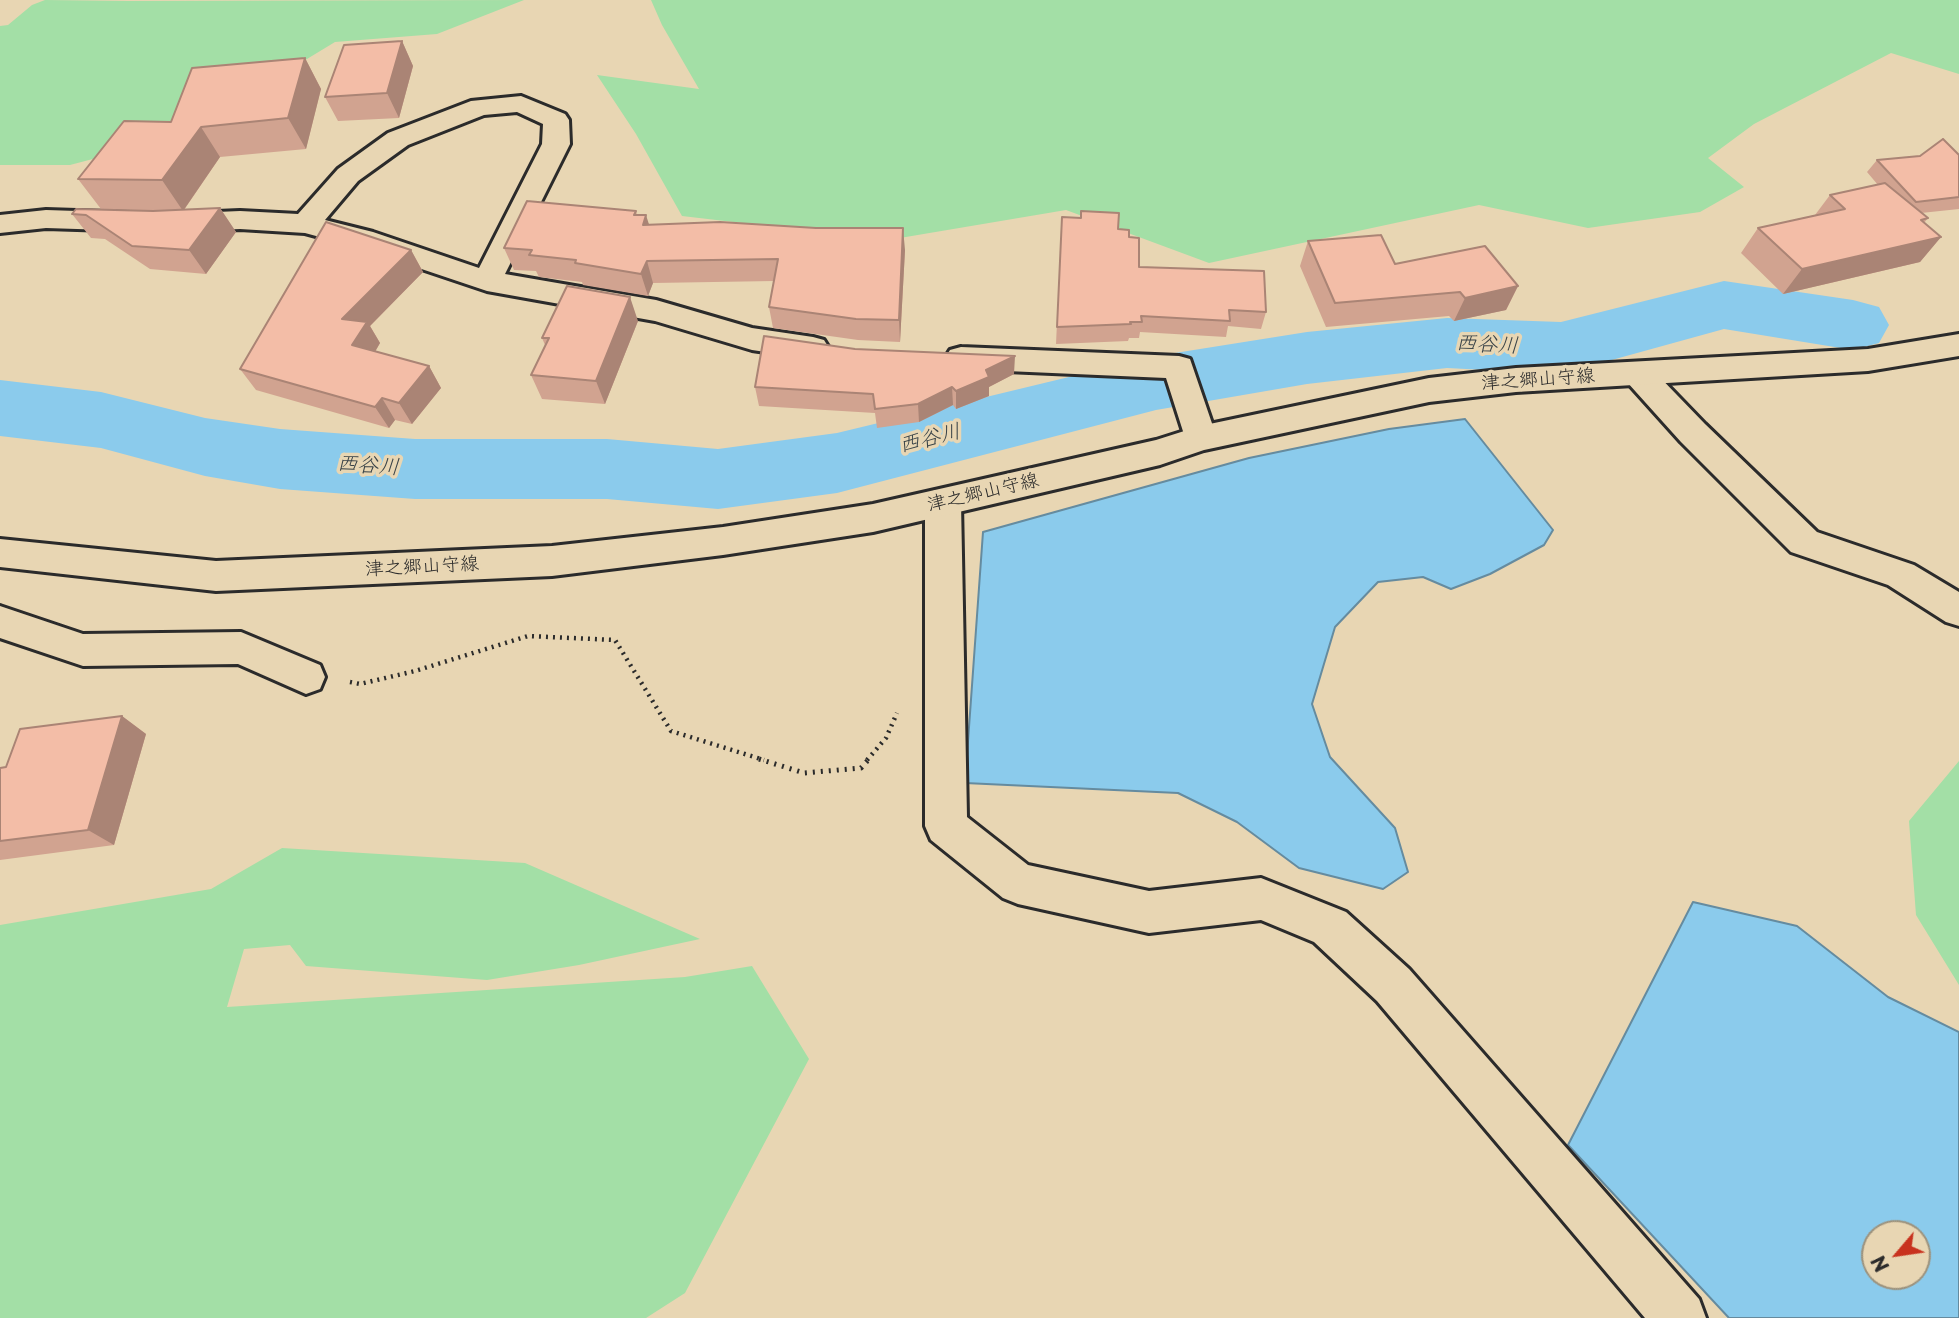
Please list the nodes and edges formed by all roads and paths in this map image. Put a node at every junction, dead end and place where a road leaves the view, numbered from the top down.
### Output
1 (0, 224) edge
2 (305, 224) junction
3 (487, 281) junction
4 (1959, 345) edge
5 (845, 352) edge
6 (928, 356) edge
7 (1638, 374) junction
8 (1199, 438) junction
9 (943, 503) junction
10 (0, 553) edge
11 (1959, 611) edge
12 (0, 622) edge
13 (306, 677) joint
14 (902, 701) dead end
15 (1680, 1318) edge

1 - 2 street
2 - 3 street
2 - 3 street
3 - 5 street
4 - 7 street, 津之郷山守線
6 - 8 street
7 - 8 street, 津之郷山守線
7 - 11 street
8 - 9 street, 津之郷山守線
9 - 10 street, 津之郷山守線
9 - 15 street
12 - 13 street
13 - 14 path

